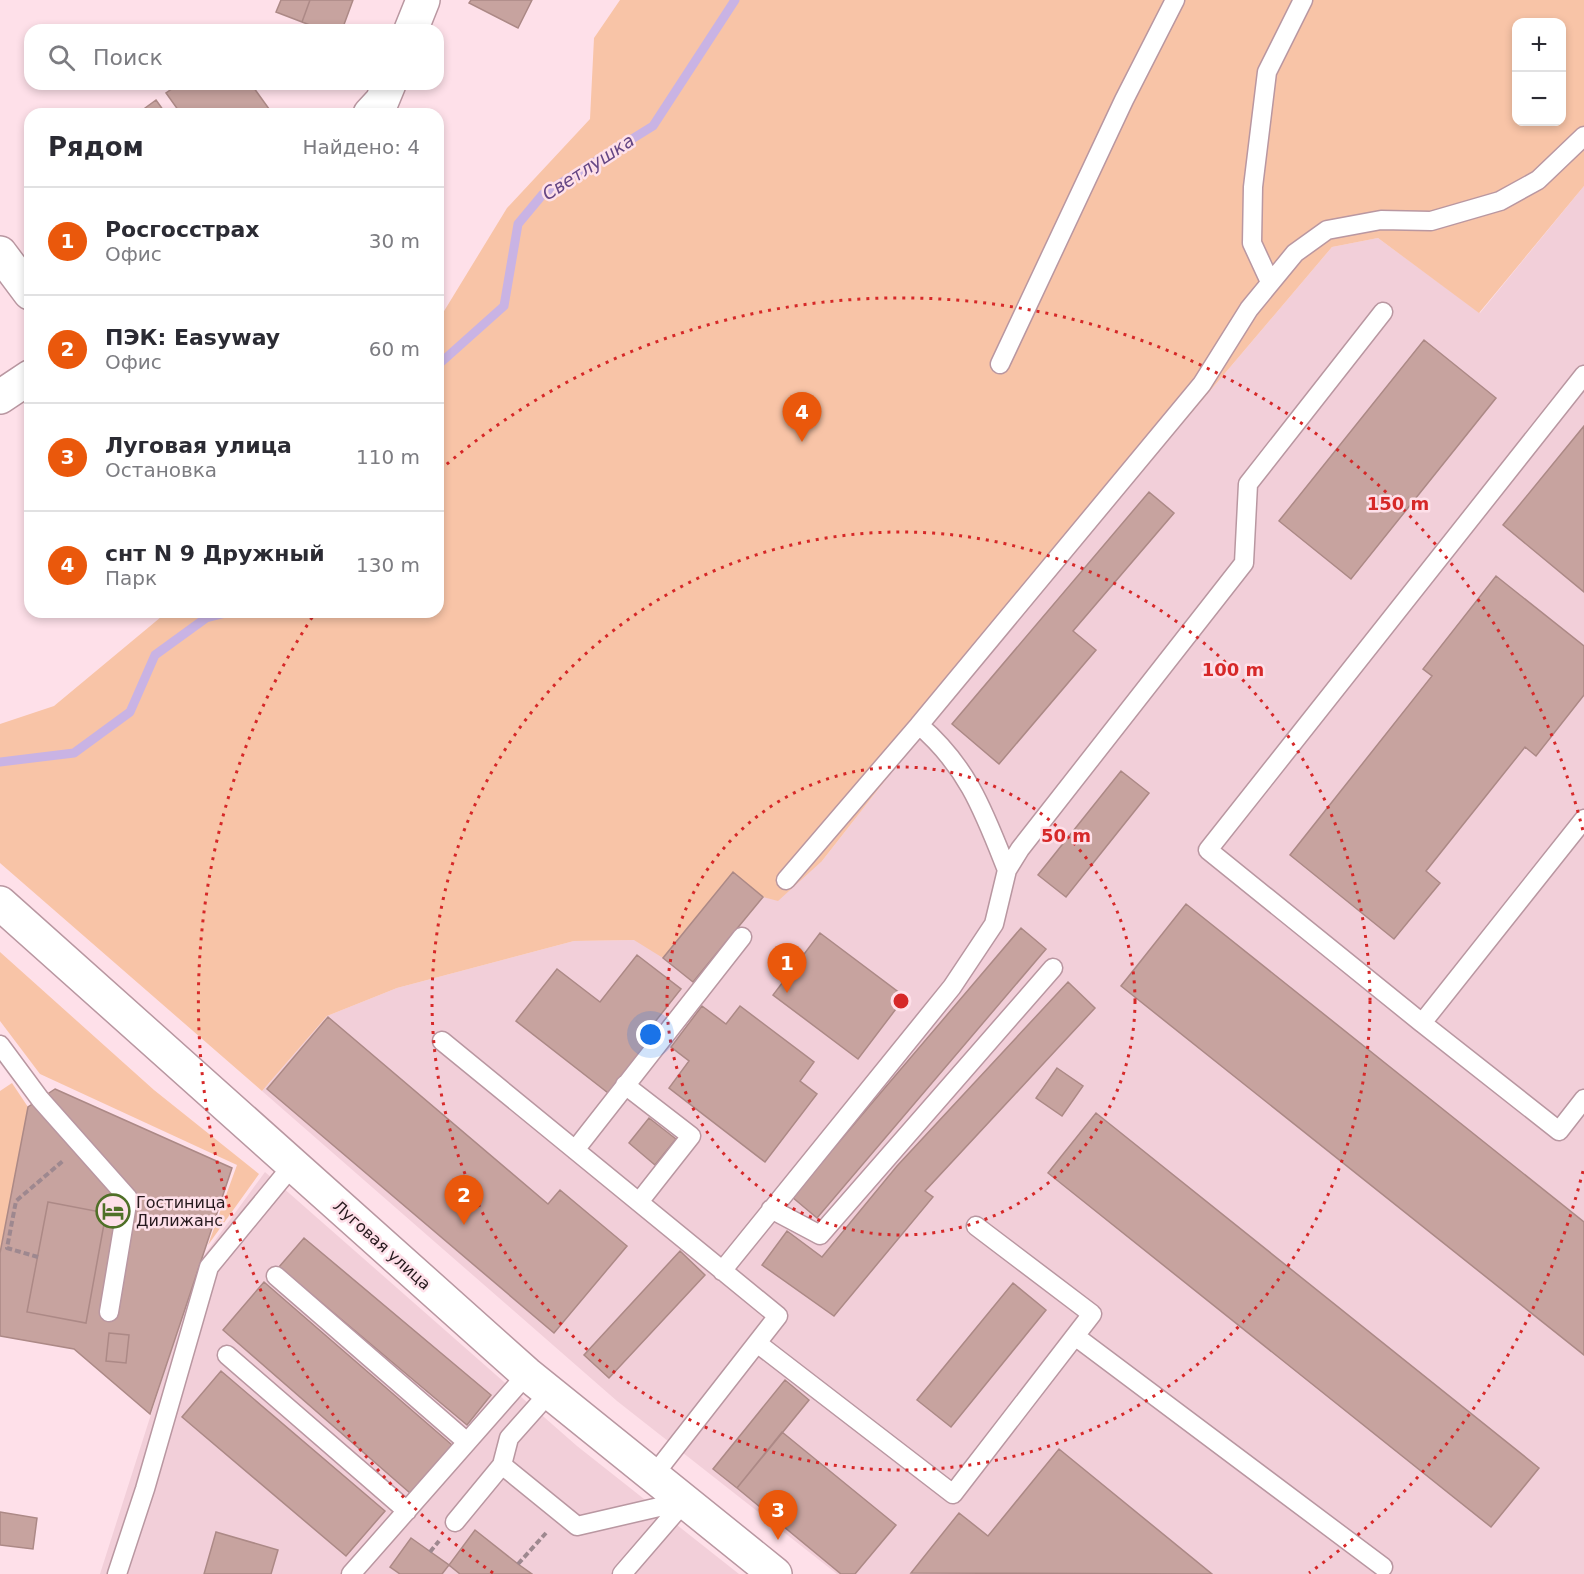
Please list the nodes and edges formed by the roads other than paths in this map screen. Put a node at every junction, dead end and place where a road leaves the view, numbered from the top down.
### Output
1 (423, 0) edge
2 (1175, 0) edge
3 (1303, 0) edge
4 (413, 24) edge
5 (387, 90) edge
6 (376, 108) edge
7 (1584, 136) edge
8 (0, 253) edge
9 (1270, 282) junction
10 (24, 285) edge
11 (1383, 312) dead end
12 (1000, 364) dead end
13 (1584, 375) edge
14 (24, 381) edge
15 (0, 397) edge
16 (919, 725) junction
17 (1584, 819) edge
18 (1577, 842) edge
19 (1007, 870) junction
20 (786, 880) dead end
21 (0, 903) edge
22 (742, 938) dead end
23 (1053, 968) dead end
24 (1422, 1023) junction
25 (442, 1041) dead end
26 (0, 1045) edge
27 (625, 1085) junction
28 (1584, 1099) edge
29 (575, 1150) junction
30 (292, 1166) junction
31 (639, 1202) junction
32 (771, 1209) junction
33 (976, 1226) dead end
34 (722, 1271) junction
35 (276, 1276) dead end
36 (109, 1312) dead end
37 (1075, 1336) junction
38 (758, 1343) junction
39 (227, 1355) dead end
40 (538, 1383) junction
41 (466, 1442) junction
42 (502, 1466) junction
43 (653, 1476) junction
44 (685, 1501) junction
45 (407, 1510) junction
46 (455, 1522) dead end
47 (1383, 1568) dead end
48 (117, 1574) edge
49 (351, 1574) edge
50 (622, 1574) edge
51 (775, 1574) edge

1 - 4 street
2 - 12 lane
3 - 9 lane
5 - 6 street
7 - 9 lane
8 - 10 street
9 - 16 lane
11 - 19 lane
13 - 24 lane
14 - 15 street
16 - 19 lane
16 - 20 lane
17 - 18 lane
18 - 24 lane
19 - 32 lane
21 - 30 street, Луговая улица
22 - 27 lane
23 - 32 lane
24 - 28 lane
25 - 29 lane
26 - 36 lane
27 - 29 lane
27 - 31 lane
29 - 31 lane
30 - 40 street, Луговая улица
30 - 48 lane
31 - 34 lane
32 - 34 lane
33 - 37 lane
34 - 38 lane
35 - 41 lane
37 - 38 lane
37 - 47 lane
38 - 43 lane
39 - 45 lane
40 - 41 lane
40 - 42 lane
40 - 43 street, Луговая улица
41 - 45 lane
42 - 44 lane
42 - 46 lane
43 - 44 street, Луговая улица
44 - 50 lane
44 - 51 street, Луговая улица
45 - 49 lane

